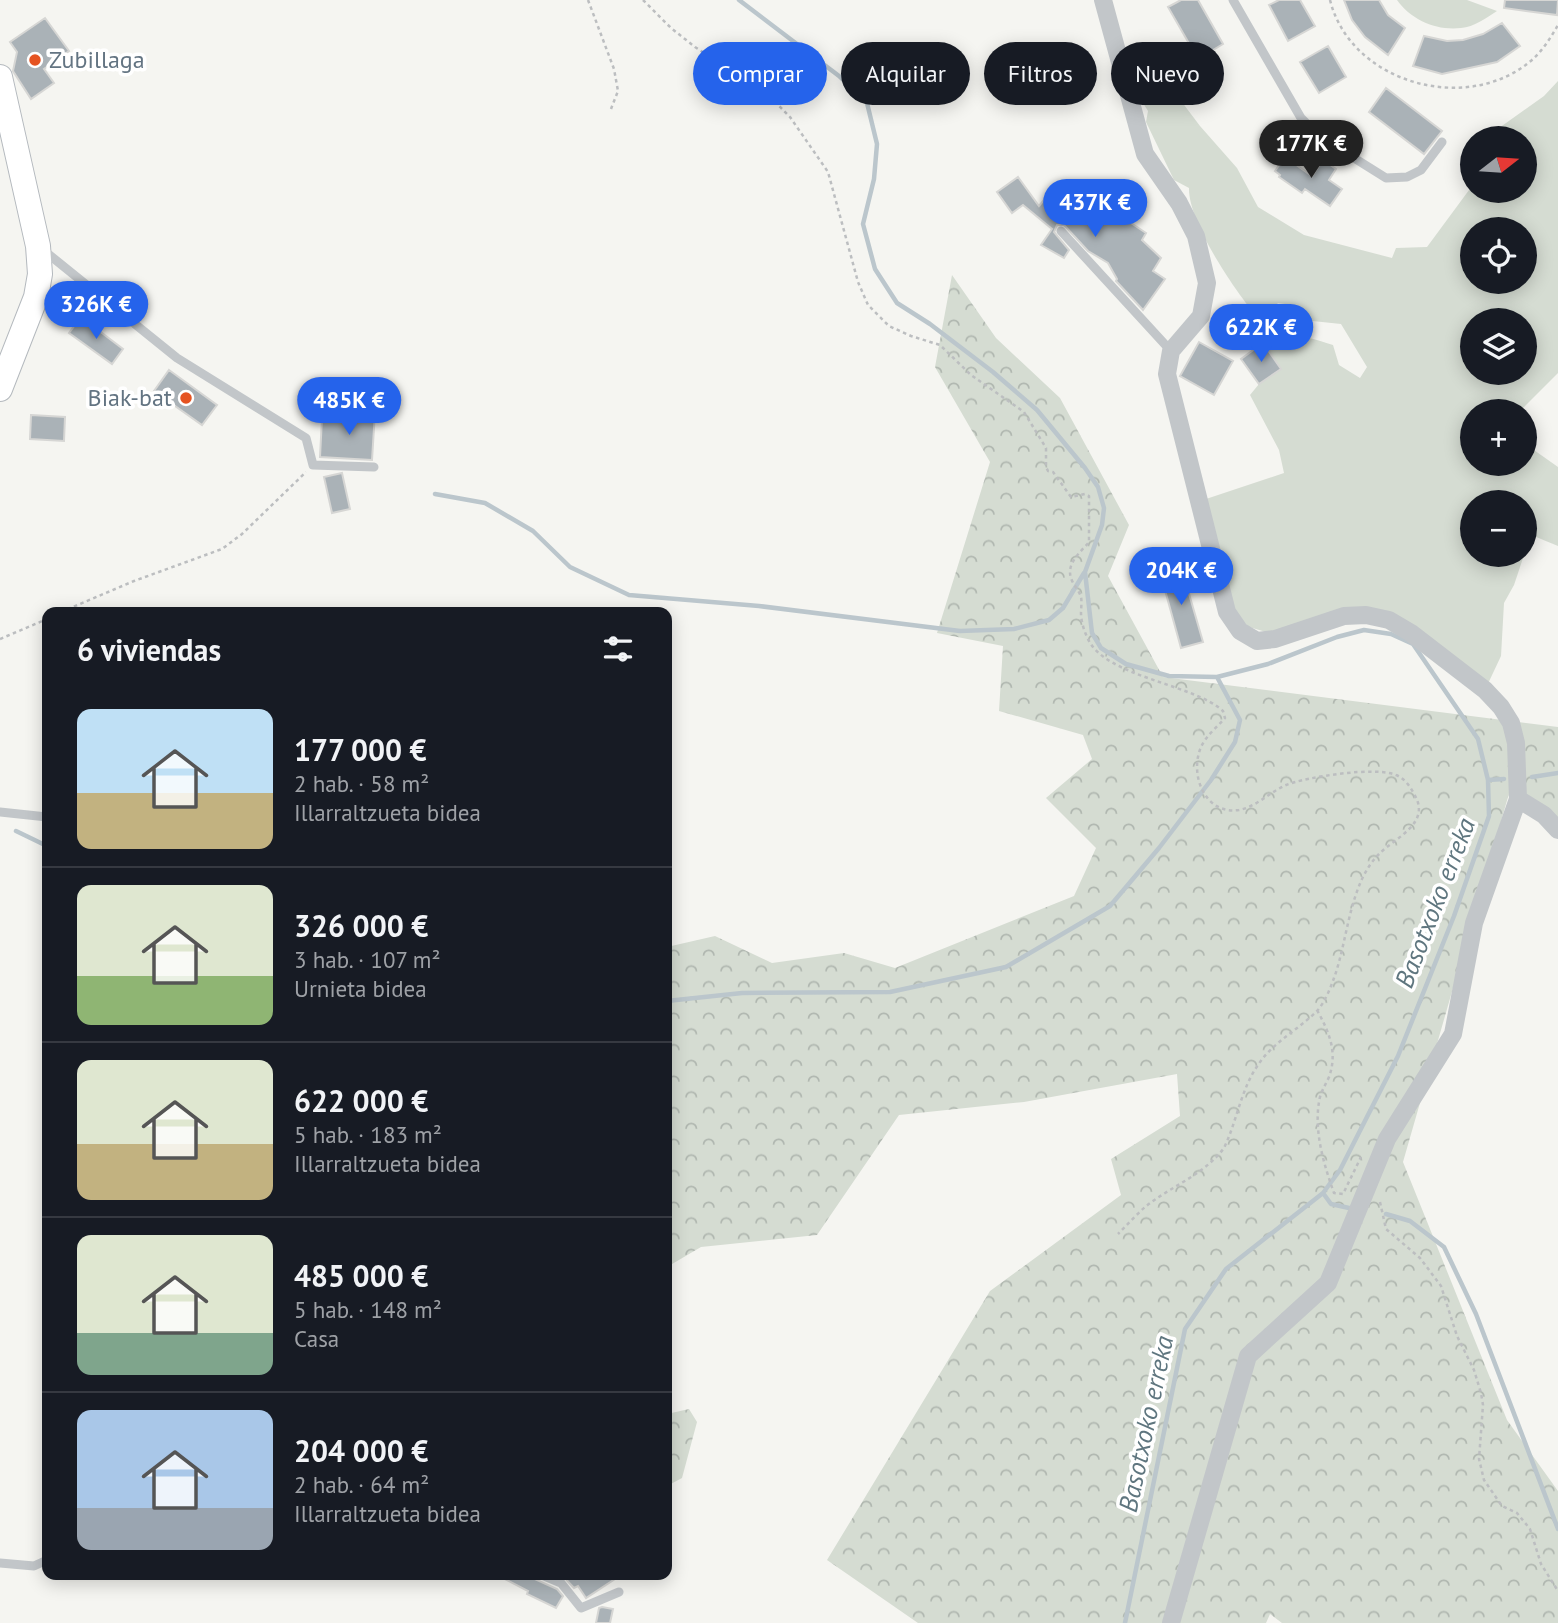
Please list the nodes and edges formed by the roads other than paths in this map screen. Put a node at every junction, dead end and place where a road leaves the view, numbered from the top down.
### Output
1 (1102, 0) edge
2 (1233, 0) edge
3 (0, 77) edge
4 (1442, 142) dead end
5 (1061, 231) dead end
6 (38, 246) junction
7 (1171, 351) junction
8 (2, 380) edge
9 (374, 467) dead end
10 (1518, 799) junction
11 (0, 812) edge
12 (42, 816) edge
13 (1558, 830) edge
14 (42, 1562) edge
15 (0, 1563) edge
16 (554, 1580) edge
17 (619, 1592) dead end
18 (1171, 1623) edge

1 - 7 street
2 - 4 lane
3 - 6 street
5 - 7 lane
6 - 8 street
6 - 9 lane
7 - 10 street
10 - 13 street
10 - 18 street
11 - 12 lane
14 - 15 lane
16 - 17 lane

